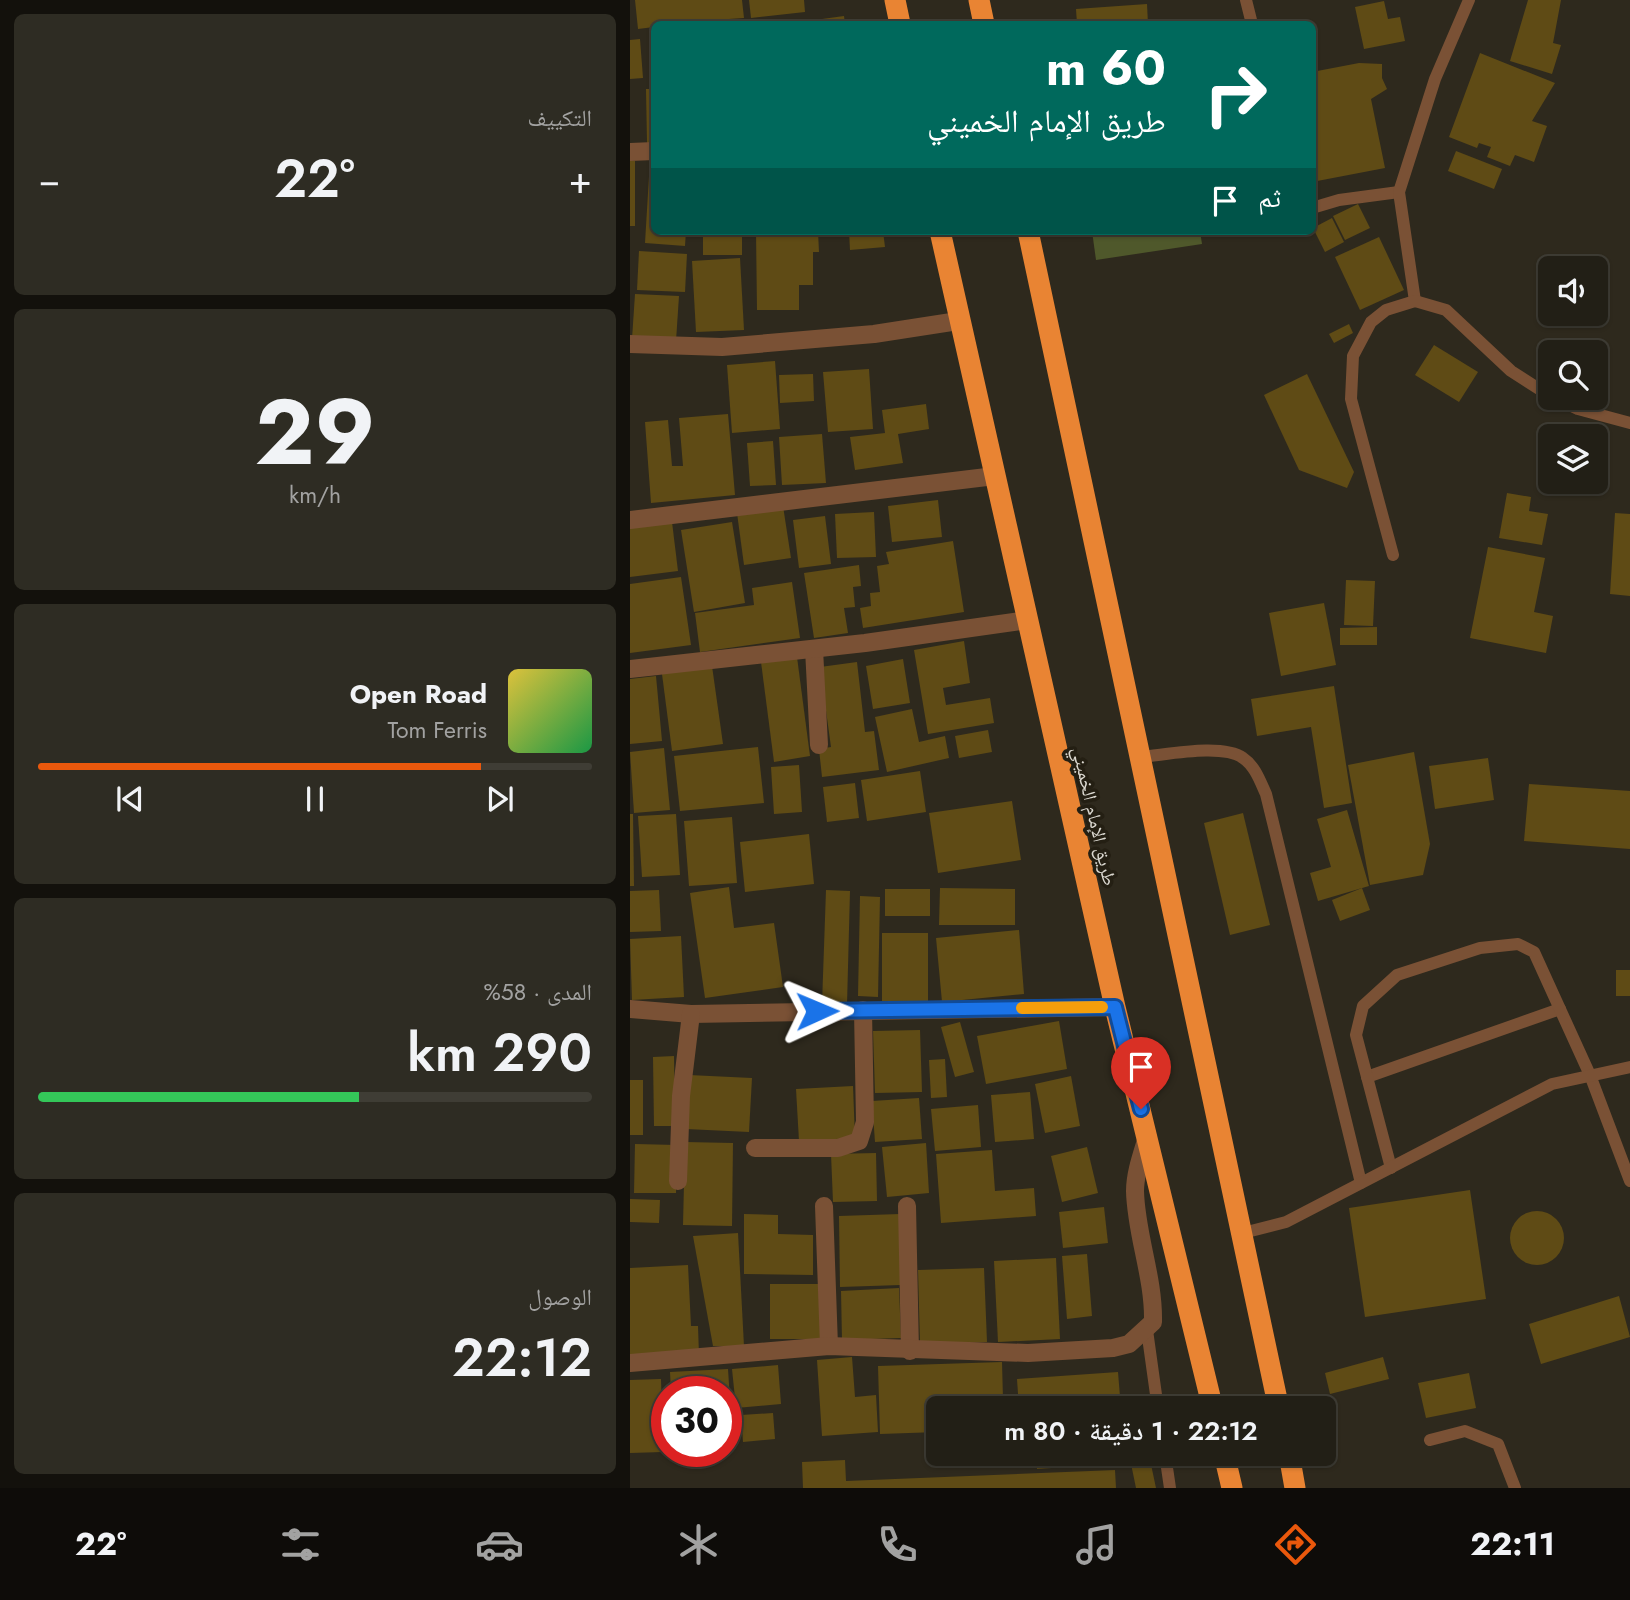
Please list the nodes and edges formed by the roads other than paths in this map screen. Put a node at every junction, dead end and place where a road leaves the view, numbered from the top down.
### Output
1 (895, 0) edge
2 (979, 0) edge
3 (1246, 0) edge
4 (1469, 0) edge
5 (899, 21) edge
6 (983, 21) edge
7 (1251, 21) edge
8 (651, 151) edge
9 (630, 152) edge
10 (1399, 192) junction
11 (1316, 207) edge
12 (941, 235) edge
13 (1029, 235) edge
14 (1415, 301) junction
15 (958, 321) junction
16 (630, 344) edge
17 (1538, 388) edge
18 (1582, 410) edge
19 (1630, 423) edge
20 (995, 476) junction
21 (630, 520) edge
22 (1393, 555) dead end
23 (1028, 620) junction
24 (814, 649) junction
25 (630, 669) edge
26 (819, 745) dead end
27 (1140, 757) junction
28 (1115, 1007) junction
29 (630, 1009) edge
30 (1560, 1009) junction
31 (863, 1010) junction
32 (691, 1014) junction
33 (1630, 1068) edge
34 (1590, 1075) junction
35 (1367, 1077) junction
36 (1147, 1135) junction
37 (755, 1148) dead end
38 (1391, 1168) junction
39 (678, 1181) dead end
40 (1630, 1181) edge
41 (1361, 1183) junction
42 (824, 1206) dead end
43 (907, 1206) dead end
44 (1243, 1233) junction
45 (1147, 1330) junction
46 (830, 1346) junction
47 (910, 1351) junction
48 (630, 1363) edge
49 (1156, 1396) edge
50 (1210, 1396) edge
51 (1276, 1396) edge
52 (1430, 1440) dead end
53 (1167, 1466) edge
54 (1227, 1466) edge
55 (1291, 1466) edge
56 (1170, 1488) edge
57 (1232, 1488) edge
58 (1295, 1488) edge
59 (1515, 1488) edge

1 - 5 highway
2 - 6 highway
3 - 7 lane
4 - 10 lane
8 - 9 street
10 - 11 lane
10 - 14 lane
12 - 15 highway, طريق الإمام الخميني
13 - 27 highway
14 - 17 lane
14 - 22 lane
15 - 16 street
15 - 20 highway, طريق الإمام الخميني
18 - 19 lane
20 - 21 street
20 - 23 highway, طريق الإمام الخميني
23 - 24 street
23 - 28 highway, طريق الإمام الخميني
24 - 25 street
24 - 26 street
27 - 41 lane
27 - 44 highway
28 - 31 street
28 - 36 highway, طريق الإمام الخميني
29 - 32 street
30 - 34 lane
30 - 35 lane
30 - 35 lane
31 - 32 street
31 - 37 street
32 - 39 street
33 - 34 lane
34 - 38 lane
34 - 40 lane
35 - 38 lane
36 - 45 street
36 - 50 highway, طريق الإمام الخميني
38 - 41 lane
41 - 44 lane
42 - 46 street
43 - 47 street
44 - 51 highway
45 - 47 street
45 - 49 lane
46 - 47 street
46 - 48 street
52 - 59 lane
53 - 56 lane
54 - 57 highway
55 - 58 highway

